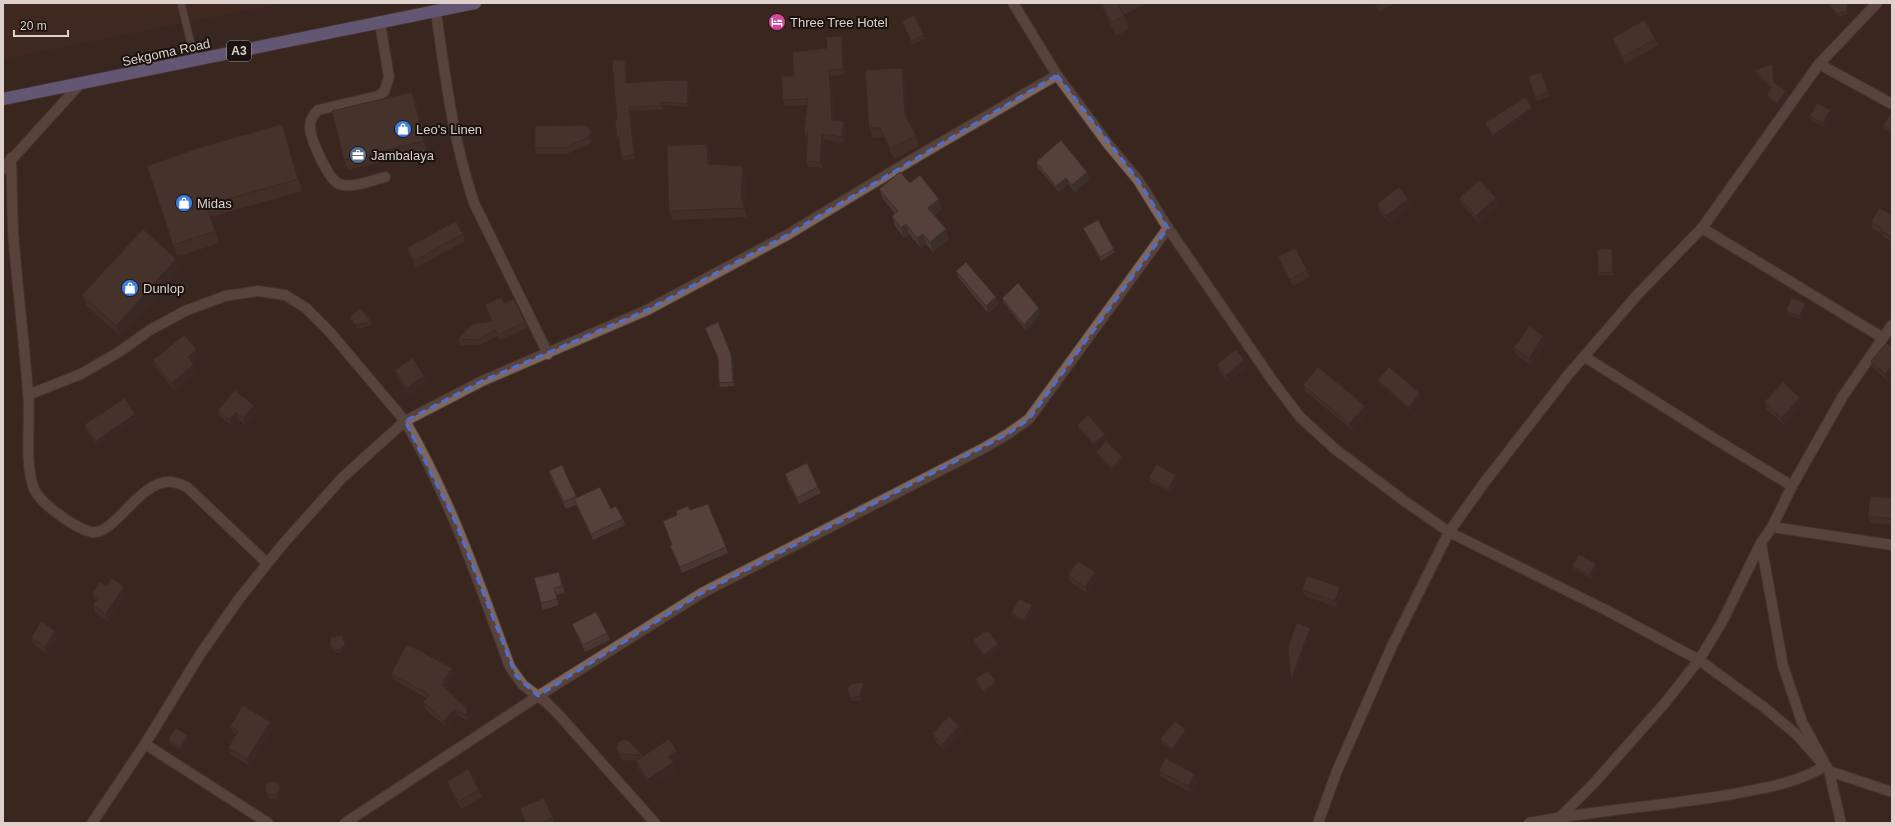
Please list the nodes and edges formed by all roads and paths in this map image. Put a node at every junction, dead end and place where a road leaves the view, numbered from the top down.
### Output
1 (181, 3) edge
2 (475, 3) edge
3 (1013, 3) edge
4 (1877, 3) edge
5 (436, 12) junction
6 (380, 23) junction
7 (195, 60) junction
8 (1819, 64) junction
9 (1057, 75) junction
10 (80, 84) junction
11 (3, 99) edge
12 (1892, 104) edge
13 (11, 158) junction
14 (3, 169) edge
15 (385, 177) dead end
16 (1168, 228) junction
17 (1702, 228) junction
18 (1892, 326) edge
19 (1883, 338) junction
20 (548, 354) junction
21 (1585, 357) junction
22 (28, 395) junction
23 (405, 421) junction
24 (1792, 486) junction
25 (1772, 526) junction
26 (1449, 532) junction
27 (1761, 543) junction
28 (1892, 545) edge
29 (267, 563) junction
30 (1699, 660) junction
31 (538, 696) junction
32 (145, 744) junction
33 (1827, 768) junction
34 (1892, 792) edge
35 (1557, 820) edge
36 (92, 823) edge
37 (268, 823) edge
38 (345, 823) edge
39 (656, 823) edge
40 (1318, 823) edge
41 (1529, 823) edge
42 (1841, 823) edge

1 - 7 lane
2 - 5 highway, Sekgoma Road / A3
3 - 9 street
4 - 8 street
5 - 6 highway, Sekgoma Road / A3
5 - 20 street
6 - 7 highway, Sekgoma Road / A3
6 - 15 street
7 - 10 highway, Sekgoma Road / A3
8 - 12 street
8 - 17 street
9 - 16 street
9 - 20 street
10 - 11 highway, Sekgoma Road / A3
10 - 13 street
13 - 14 street
13 - 22 street
16 - 26 street
16 - 31 street
17 - 19 street
17 - 21 street
18 - 19 street
19 - 24 street
20 - 23 street
21 - 24 street
21 - 26 street
22 - 23 street
22 - 29 street
23 - 29 street
23 - 31 street
24 - 25 street
25 - 27 street
25 - 28 street
26 - 30 street
26 - 40 street
27 - 30 street
27 - 33 street
29 - 32 street
30 - 33 street
30 - 35 street
31 - 38 street
31 - 39 street
32 - 36 street
32 - 37 street
33 - 34 street
33 - 35 street
33 - 42 street
35 - 41 street

